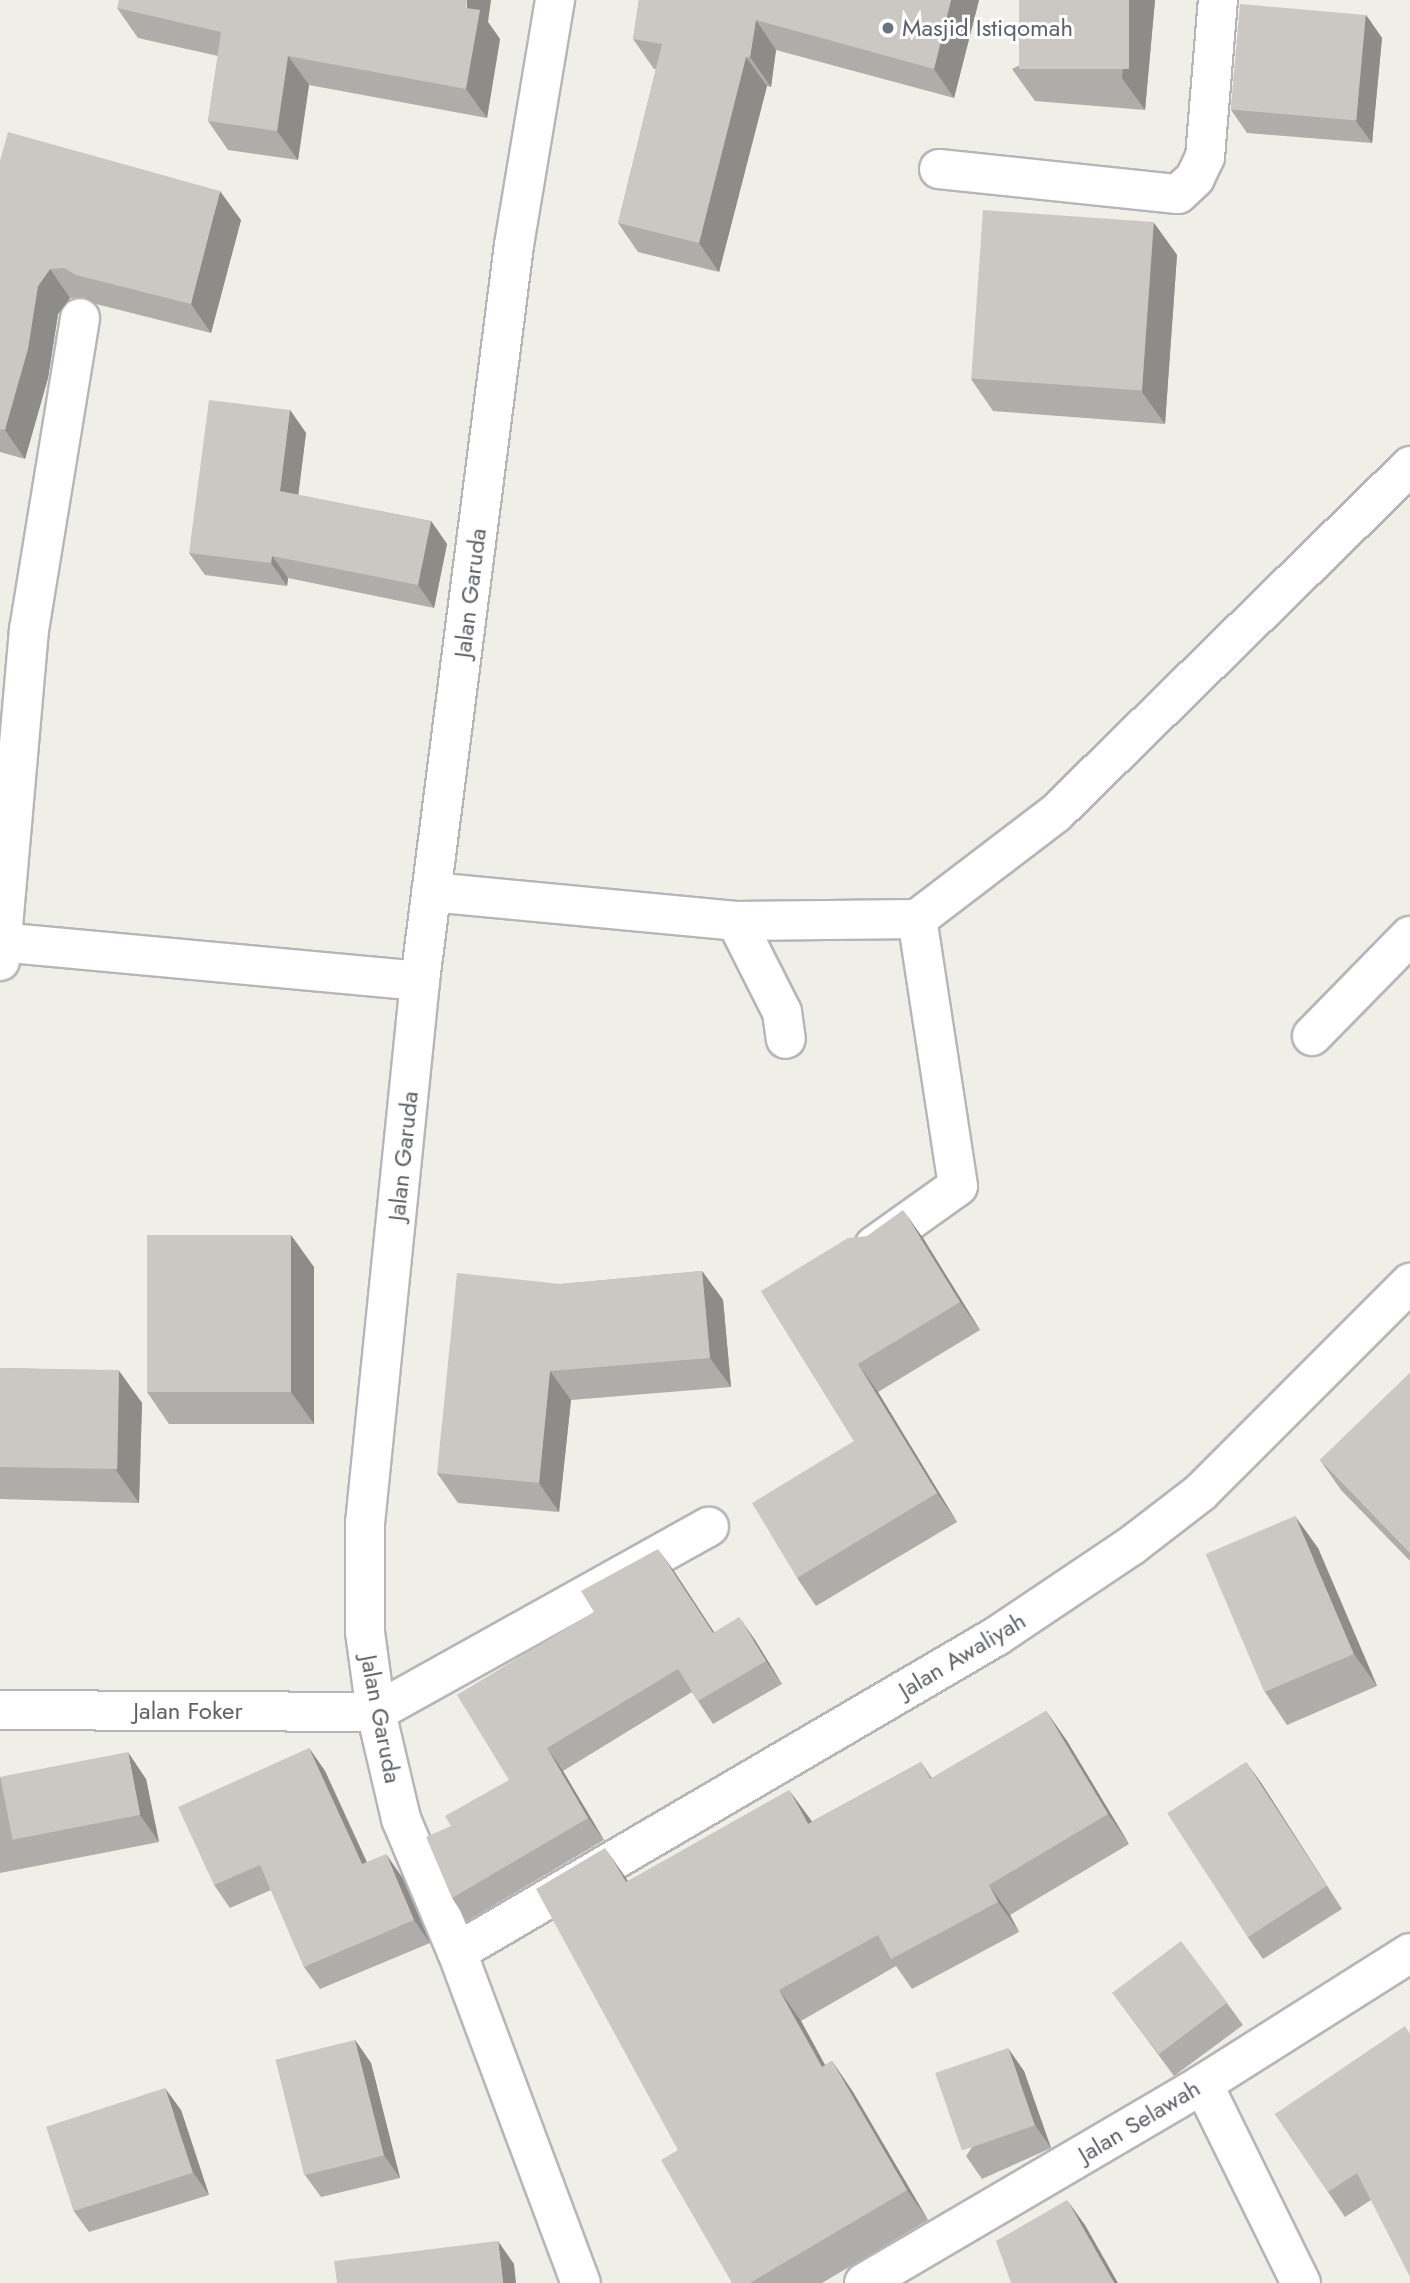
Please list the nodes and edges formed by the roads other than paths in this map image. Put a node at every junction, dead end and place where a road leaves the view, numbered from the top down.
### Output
1 (555, 0) edge
2 (1218, 0) edge
3 (939, 169) dead end
4 (80, 318) dead end
5 (1410, 466) edge
6 (431, 892) junction
7 (917, 919) junction
8 (736, 921) junction
9 (1410, 936) edge
10 (1, 949) edge
11 (420, 981) junction
12 (1312, 1036) dead end
13 (786, 1039) dead end
14 (874, 1246) edge
15 (1410, 1283) edge
16 (709, 1527) dead end
17 (0, 1710) edge
18 (376, 1712) junction
19 (457, 1952) junction
20 (1410, 1953) edge
21 (1203, 2084) junction
22 (581, 2283) edge
23 (864, 2283) edge
24 (1301, 2283) edge

1 - 6 street, Jalan Garuda
2 - 3 street
4 - 10 street
5 - 7 street
6 - 8 street
6 - 11 street, Jalan Garuda
7 - 8 street
7 - 14 street
8 - 13 street
9 - 12 street
10 - 11 street
11 - 18 street, Jalan Garuda
15 - 19 street, Jalan Awaliyah
16 - 18 street
17 - 18 street, Jalan Foker
18 - 19 street, Jalan Garuda
19 - 22 street, Jalan Garuda
20 - 21 street, Jalan Selawah
21 - 23 street, Jalan Selawah
21 - 24 street

